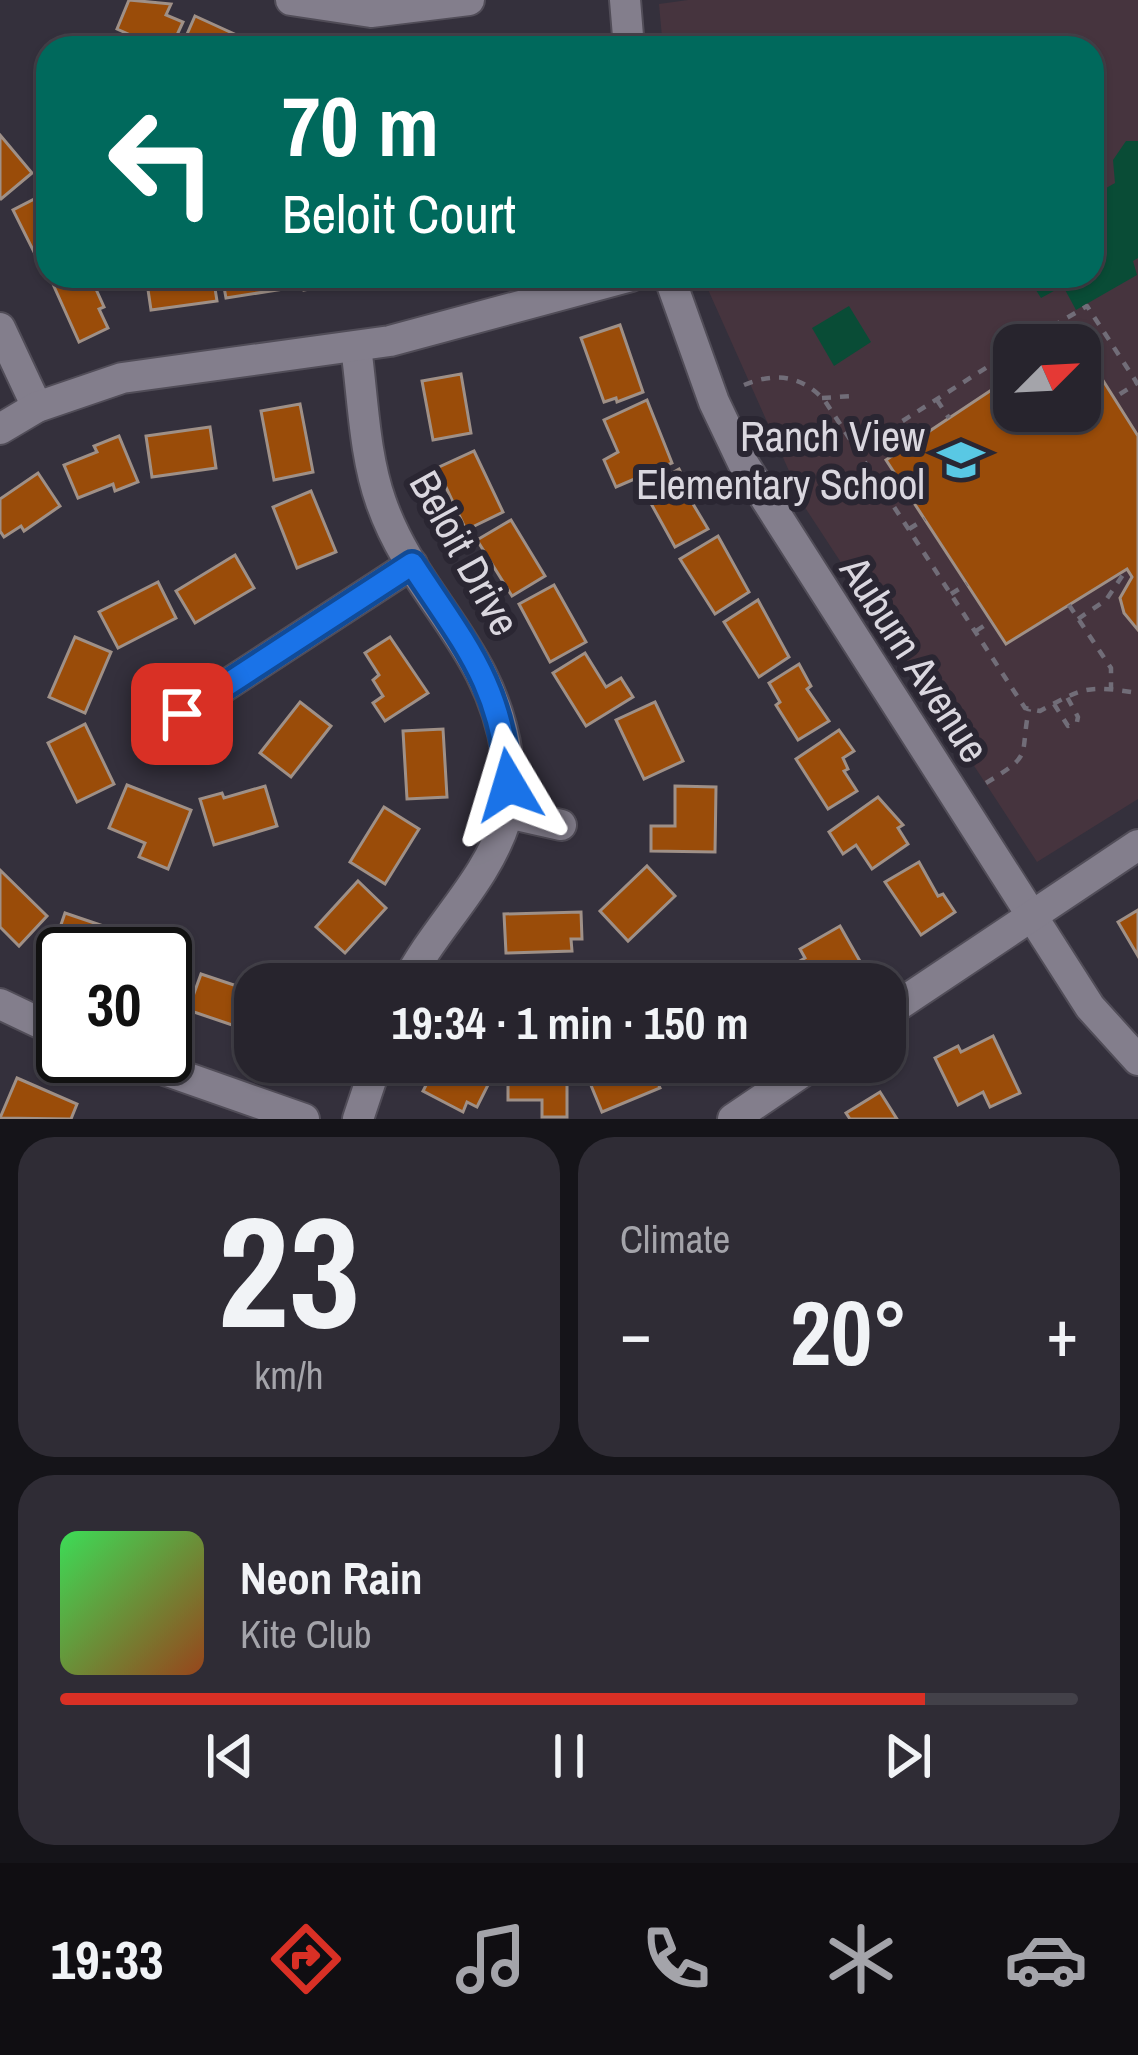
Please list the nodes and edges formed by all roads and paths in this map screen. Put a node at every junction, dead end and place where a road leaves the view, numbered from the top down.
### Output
1 (291, 0) edge
2 (469, 0) edge
3 (625, 0) edge
4 (628, 36) edge
5 (585, 288) edge
6 (673, 288) edge
7 (1055, 324) edge
8 (1099, 324) edge
9 (0, 328) edge
10 (1101, 328) edge
11 (356, 347) junction
12 (993, 363) edge
13 (744, 385) dead end
14 (851, 396) dead end
15 (822, 398) junction
16 (1114, 398) dead end
17 (937, 400) junction
18 (37, 407) junction
19 (949, 418) dead end
20 (0, 429) edge
21 (857, 450) junction
22 (900, 482) dead end
23 (884, 491) junction
24 (925, 519) dead end
25 (909, 529) junction
26 (412, 564) junction
27 (1127, 569) dead end
28 (967, 584) dead end
29 (951, 594) junction
30 (1069, 605) dead end
31 (1078, 619) junction
32 (991, 621) dead end
33 (975, 632) junction
34 (1111, 688) junction
35 (1138, 693) edge
36 (1066, 695) junction
37 (1054, 703) junction
38 (1029, 710) junction
39 (182, 714) dead end
40 (986, 783) dead end
41 (508, 813) junction
42 (561, 824) dead end
43 (1138, 845) edge
44 (1030, 916) junction
45 (420, 963) edge
46 (906, 1000) edge
47 (0, 1004) edge
48 (36, 1021) edge
49 (1138, 1060) edge
50 (192, 1080) edge
51 (370, 1083) edge
52 (795, 1083) edge
53 (766, 1111) edge
54 (304, 1119) edge
55 (358, 1119) edge
56 (733, 1119) edge

1 - 2 street
3 - 4 street
5 - 11 street
6 - 44 street, Auburn Avenue
7 - 8 path
9 - 18 street
10 - 16 path
11 - 18 street
11 - 26 street, Beloit Drive
12 - 17 path
13 - 15 path
14 - 15 path
15 - 21 path
17 - 19 path
17 - 21 path
18 - 20 street
21 - 23 path
22 - 23 path
23 - 25 path
24 - 25 path
25 - 29 path
26 - 39 street
26 - 41 street, Beloit Drive
27 - 31 path
28 - 29 path
29 - 33 path
30 - 31 path
31 - 34 path
32 - 33 path
33 - 38 path
34 - 35 path
34 - 36 path
36 - 37 path
36 - 37 path
37 - 38 path
38 - 40 path
41 - 42 street
41 - 45 street, Beloit Drive
43 - 44 street
44 - 46 street
44 - 49 street, Auburn Avenue
47 - 48 street
50 - 54 street
51 - 55 street
52 - 53 street
53 - 56 street

